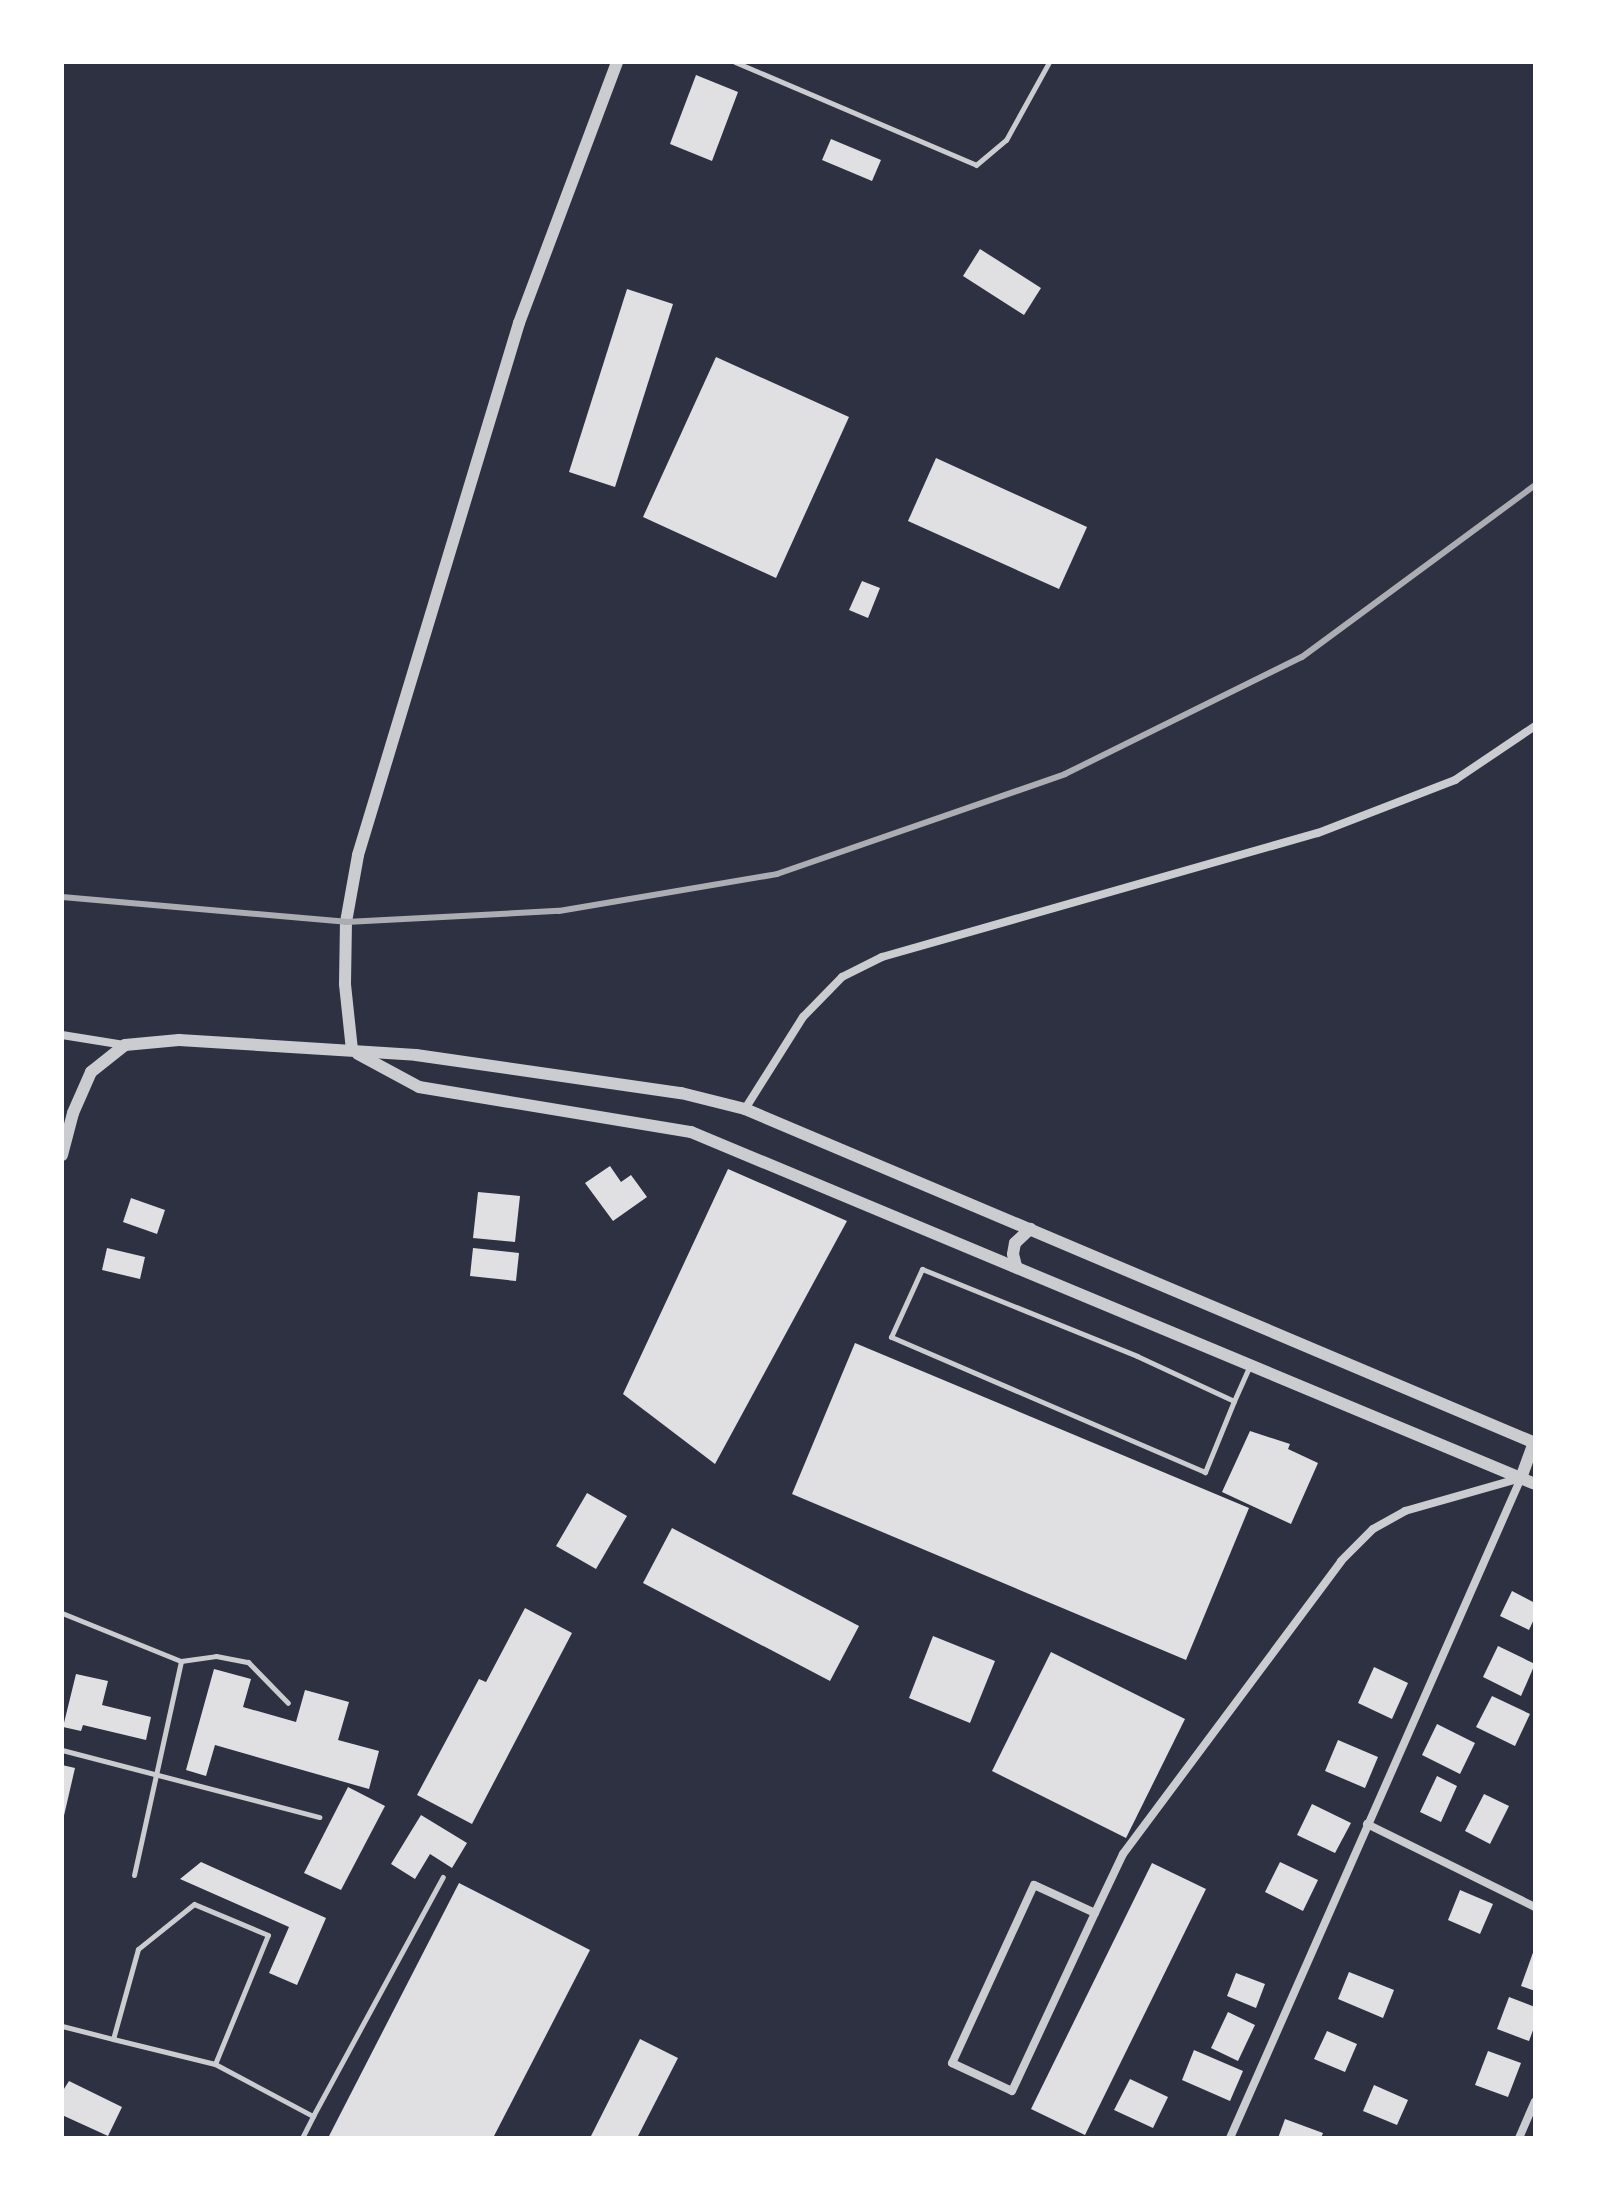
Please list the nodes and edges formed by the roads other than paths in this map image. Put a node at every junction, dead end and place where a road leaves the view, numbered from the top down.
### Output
1 (617, 62) edge
2 (735, 62) edge
3 (1049, 62) edge
4 (1535, 726) edge
5 (62, 1035) edge
6 (125, 1045) junction
7 (352, 1050) junction
8 (745, 1109) junction
9 (62, 1155) edge
10 (1030, 1229) junction
11 (1016, 1266) junction
12 (1250, 1364) junction
13 (1234, 1401) junction
14 (1535, 1442) edge
15 (1521, 1478) junction
16 (1535, 1484) edge
17 (62, 1613) edge
18 (181, 1661) junction
19 (288, 1703) dead end
20 (62, 1750) edge
21 (157, 1775) junction
22 (319, 1817) dead end
23 (1367, 1824) junction
24 (134, 1875) dead end
25 (443, 1877) dead end
26 (1535, 1907) edge
27 (1095, 1913) junction
28 (62, 2026) edge
29 (113, 2039) junction
30 (215, 2064) junction
31 (1535, 2101) edge
32 (313, 2116) junction
33 (302, 2138) edge
34 (1230, 2138) edge
35 (1519, 2138) edge

1 - 7 street
2 - 3 lane
4 - 8 street
5 - 6 street
6 - 7 street
6 - 9 street
7 - 8 street
7 - 11 street
8 - 10 street
10 - 11 street
10 - 14 street
11 - 12 street
12 - 13 lane
12 - 15 street
13 - 13 lane
14 - 15 street
15 - 16 street
15 - 23 street
15 - 27 street
17 - 18 lane
18 - 19 lane
18 - 21 lane
20 - 21 lane
21 - 22 lane
21 - 24 lane
23 - 26 street
23 - 34 street
25 - 32 lane
27 - 27 street
28 - 29 lane
29 - 30 lane
29 - 30 lane
30 - 32 lane
31 - 35 street
32 - 33 lane

